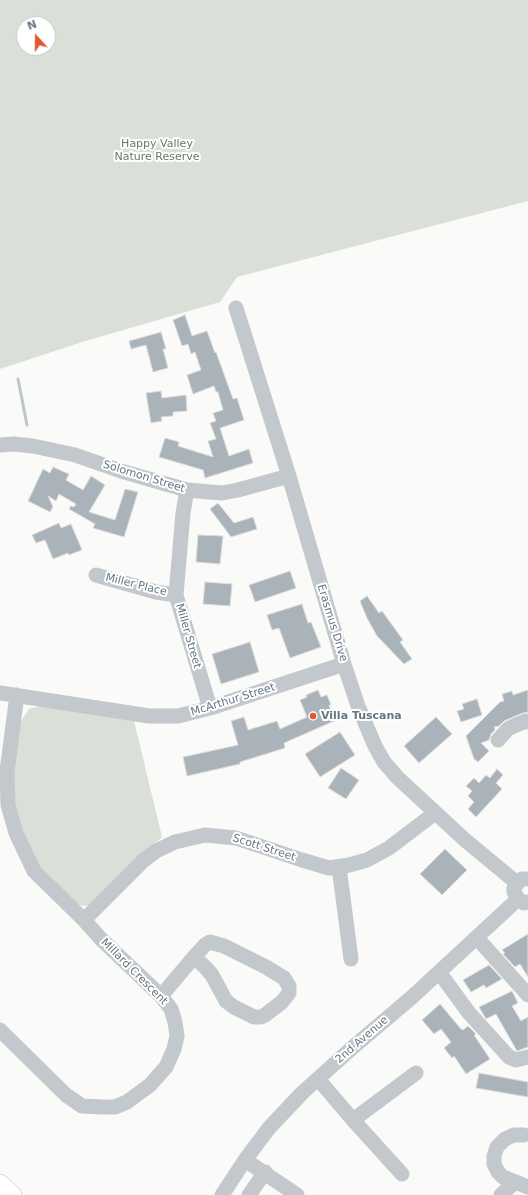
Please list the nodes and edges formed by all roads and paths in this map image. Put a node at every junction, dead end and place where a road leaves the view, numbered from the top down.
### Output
1 (236, 308) dead end
2 (0, 445) edge
3 (288, 476) junction
4 (187, 490) junction
5 (96, 575) dead end
6 (176, 594) junction
7 (344, 664) junction
8 (0, 693) edge
9 (17, 695) junction
10 (210, 708) junction
11 (528, 722) edge
12 (498, 740) dead end
13 (435, 813) junction
14 (340, 866) junction
15 (522, 881) edge
16 (523, 901) edge
17 (84, 920) junction
18 (477, 938) junction
19 (194, 958) junction
20 (351, 959) dead end
21 (439, 972) junction
22 (528, 995) edge
23 (161, 996) junction
24 (0, 1030) edge
25 (528, 1057) edge
26 (416, 1073) dead end
27 (318, 1079) junction
28 (353, 1120) junction
29 (524, 1135) dead end
30 (245, 1160) junction
31 (264, 1172) junction
32 (402, 1174) dead end
33 (0, 1184) edge
34 (521, 1184) edge
35 (12, 1195) edge
36 (222, 1195) edge
37 (249, 1195) edge
38 (297, 1195) edge
39 (501, 1195) edge

1 - 3 street, Erasmus Drive
2 - 4 street, Solomon Street
3 - 4 street, Solomon Street
3 - 7 street, Erasmus Drive
4 - 6 street, Miller Street
5 - 6 street, Miller Place
6 - 10 street, Miller Street
7 - 10 street, McArthur Street
7 - 13 street, Erasmus Drive
8 - 9 street, McArthur Street
9 - 10 street, McArthur Street
9 - 17 street, Millard Crescent
11 - 12 street
13 - 14 street, Scott Street
13 - 15 street, Erasmus Drive
14 - 17 street, Scott Street
14 - 20 street
15 - 16 street
16 - 18 street, 2nd Avenue
17 - 23 street, Millard Crescent
18 - 21 street, 2nd Avenue
18 - 22 street
19 - 19 street
19 - 23 street
21 - 25 street
21 - 27 street, 2nd Avenue
23 - 24 street, Millard Crescent
26 - 28 street
27 - 28 street
27 - 30 street, 2nd Avenue
28 - 32 street
29 - 34 street
30 - 31 street
30 - 36 street, 2nd Avenue
31 - 37 street
31 - 38 street
33 - 35 main road
34 - 39 street

